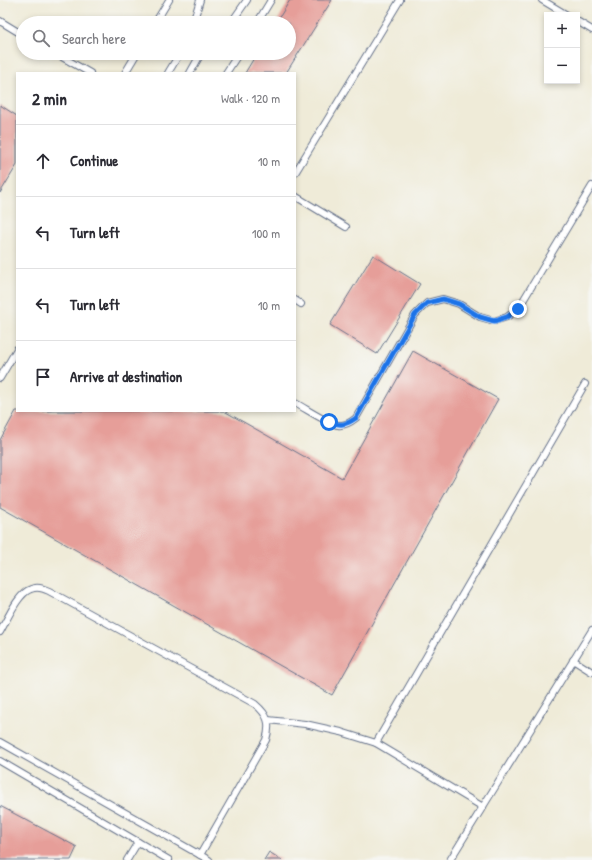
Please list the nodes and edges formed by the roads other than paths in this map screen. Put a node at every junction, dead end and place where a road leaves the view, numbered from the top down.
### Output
1 (169, 0) edge
2 (200, 0) edge
3 (247, 0) edge
4 (271, 0) edge
5 (400, 0) edge
6 (542, 0) edge
7 (562, 12) edge
8 (159, 16) edge
9 (195, 16) edge
10 (236, 16) edge
11 (261, 16) edge
12 (0, 21) edge
13 (580, 23) edge
14 (16, 30) edge
15 (592, 30) edge
16 (67, 60) edge
17 (133, 60) edge
18 (176, 60) edge
19 (197, 60) edge
20 (234, 60) edge
21 (88, 72) edge
22 (126, 72) edge
23 (169, 72) edge
24 (191, 72) edge
25 (227, 72) edge
26 (296, 171) edge
27 (592, 186) edge
28 (296, 197) edge
29 (346, 227) dead end
30 (296, 301) edge
31 (301, 304) dead end
32 (16, 351) edge
33 (0, 378) edge
34 (585, 384) dead end
35 (296, 404) edge
36 (592, 630) edge
37 (0, 632) edge
38 (574, 660) junction
39 (592, 672) edge
40 (268, 720) junction
41 (0, 742) edge
42 (376, 743) junction
43 (0, 761) edge
44 (483, 807) junction
45 (138, 842) junction
46 (200, 855) junction
47 (127, 860) edge
48 (169, 860) edge
49 (209, 860) edge
50 (450, 860) edge

1 - 8 lane
2 - 9 lane
3 - 10 lane
4 - 11 lane
5 - 26 lane
6 - 7 lane
12 - 14 lane
13 - 15 lane
16 - 21 lane
17 - 22 lane
18 - 23 lane
19 - 24 lane
20 - 25 lane
27 - 35 lane
28 - 29 lane
30 - 31 lane
32 - 33 lane
34 - 42 lane
36 - 38 lane
37 - 40 lane
38 - 39 lane
38 - 44 lane
40 - 42 lane
40 - 46 lane
41 - 46 lane
42 - 44 lane
43 - 45 lane
44 - 50 lane
45 - 47 lane
45 - 48 lane
46 - 49 lane

